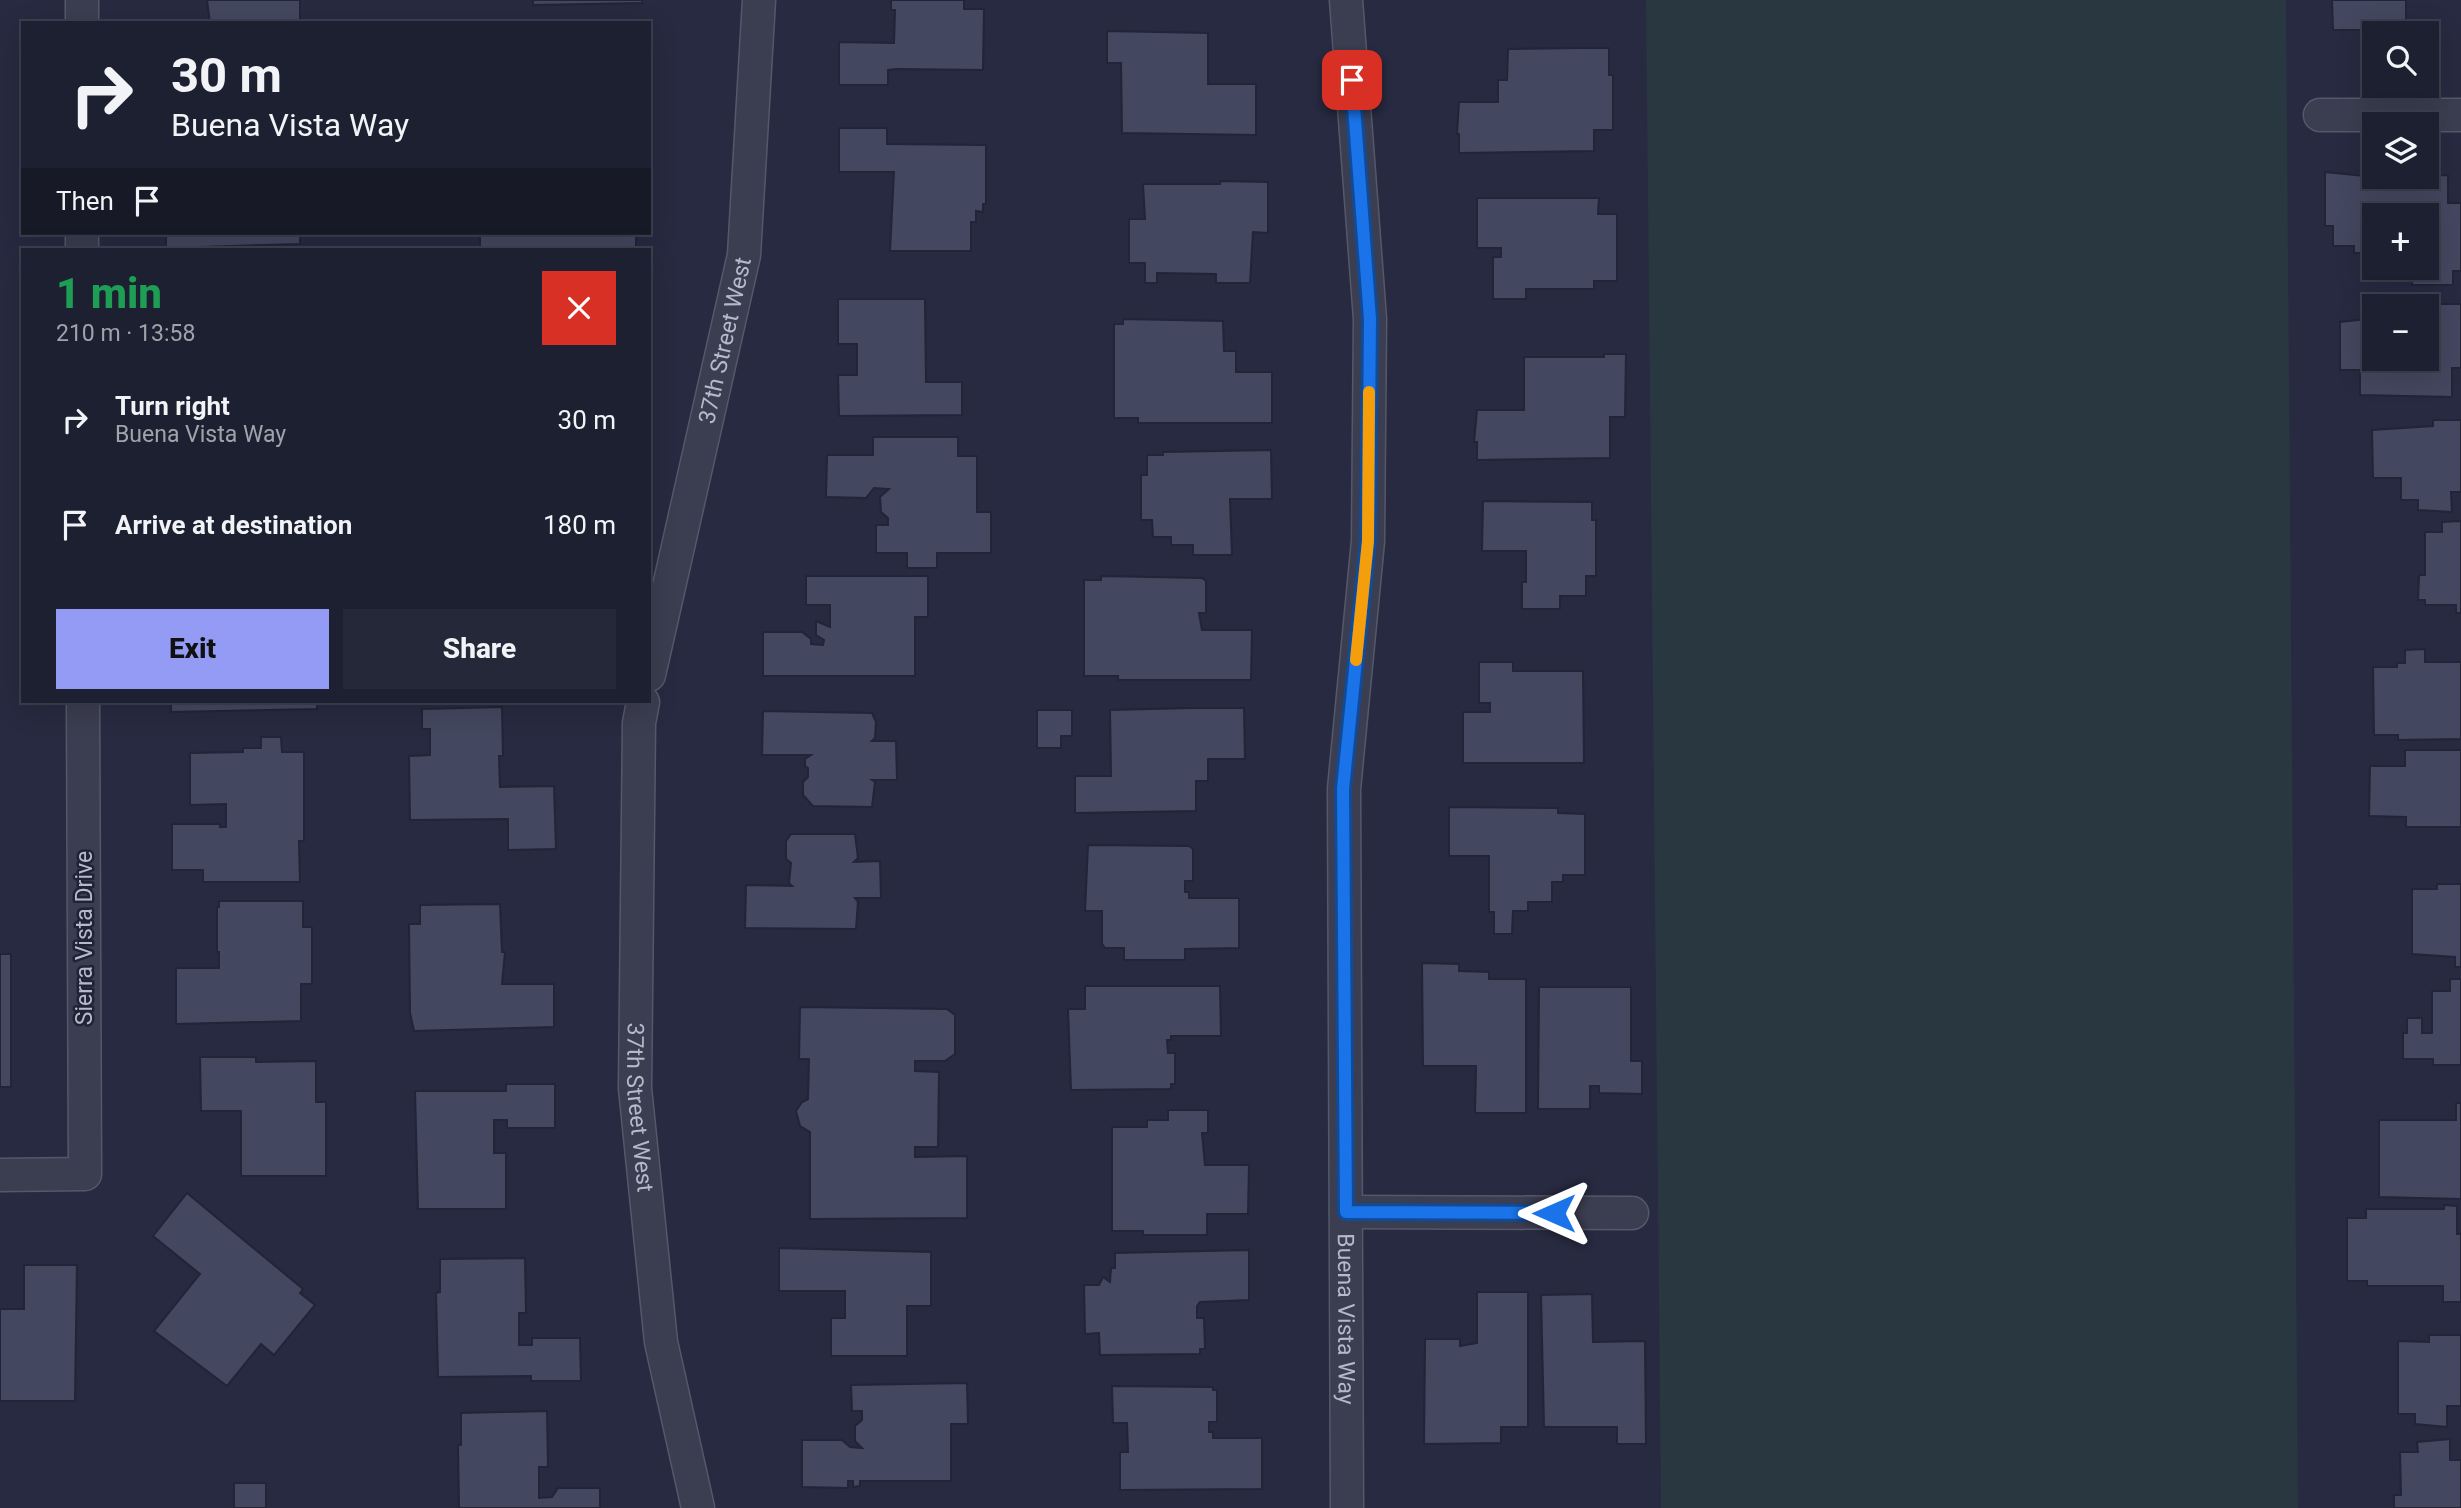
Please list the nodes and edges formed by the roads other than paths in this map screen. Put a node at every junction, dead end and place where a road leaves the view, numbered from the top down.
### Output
1 (82, 0) edge
2 (759, 0) edge
3 (1346, 0) edge
4 (82, 21) edge
5 (2320, 115) dead end
6 (2461, 115) edge
7 (651, 666) edge
8 (83, 703) edge
9 (643, 703) edge
10 (0, 1175) edge
11 (1346, 1212) junction
12 (1632, 1213) dead end
13 (698, 1508) edge
14 (1348, 1508) edge

1 - 4 street
2 - 7 street, 37th Street West
3 - 11 street, Buena Vista Way
5 - 6 street
8 - 10 street, Sierra Vista Drive
9 - 13 street, 37th Street West
11 - 12 street
11 - 14 street, Buena Vista Way

